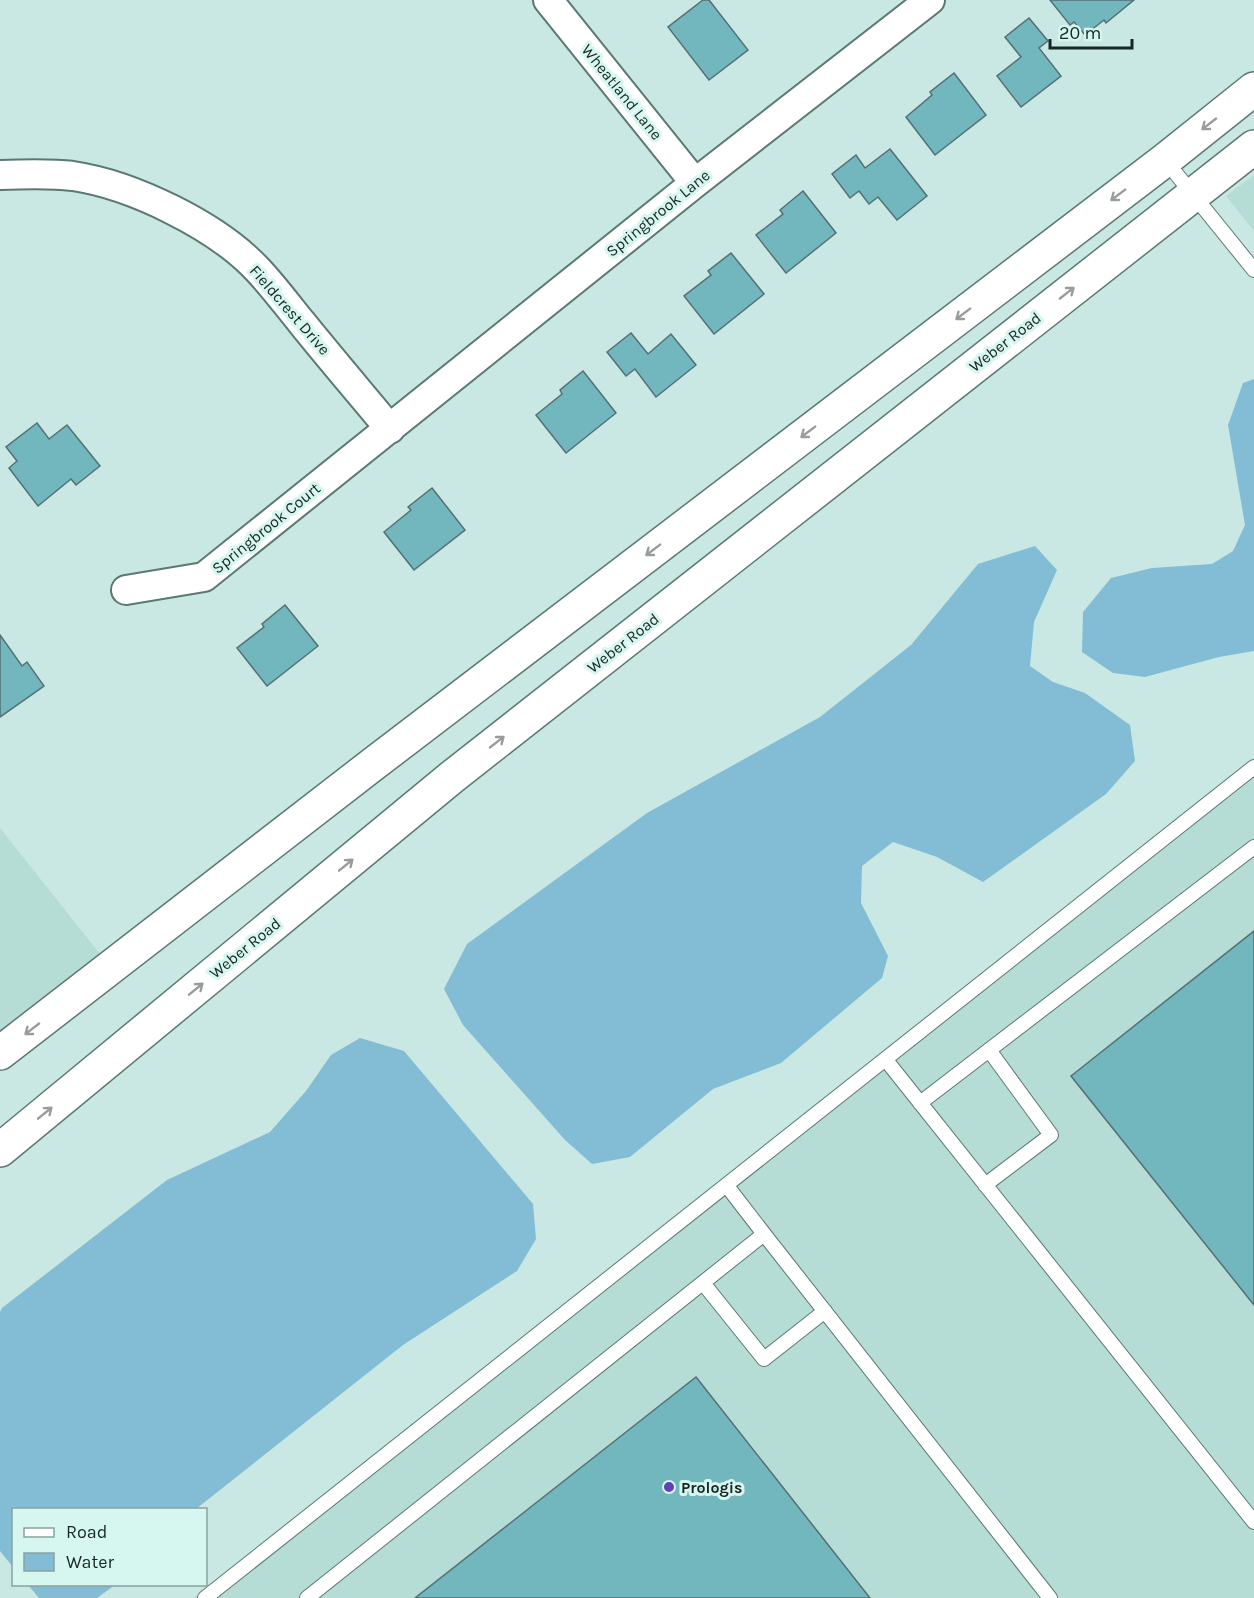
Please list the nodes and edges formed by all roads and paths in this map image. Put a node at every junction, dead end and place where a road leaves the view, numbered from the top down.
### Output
1 (548, 0) edge
2 (930, 0) edge
3 (1254, 89) edge
4 (1254, 147) edge
5 (1165, 160) junction
6 (0, 175) edge
7 (695, 183) junction
8 (1193, 194) junction
9 (1254, 270) edge
10 (390, 429) junction
11 (126, 590) dead end
12 (1254, 767) edge
13 (1254, 847) edge
14 (988, 1050) junction
15 (0, 1053) edge
16 (886, 1060) junction
17 (920, 1103) junction
18 (0, 1150) edge
19 (985, 1185) junction
20 (727, 1186) junction
21 (764, 1234) junction
22 (703, 1283) junction
23 (825, 1311) junction
24 (1254, 1522) edge
25 (205, 1598) edge
26 (307, 1598) edge
27 (1050, 1598) edge

1 - 7 street, Wheatland Lane
2 - 7 street, Springbrook Lane
3 -> 5 main road
4 - 8 main road, Weber Road
5 - 8 lane
5 -> 15 main road
6 - 10 street, Fieldcrest Drive
7 - 10 street, Springbrook Lane
8 - 9 lane
18 -> 8 main road, Weber Road
10 - 11 street, Springbrook Court
12 - 16 lane
13 - 14 lane
14 - 17 lane
14 - 19 lane
16 - 17 lane
16 - 20 lane
17 - 19 lane
19 - 24 lane
20 - 21 lane
20 - 25 lane
21 - 22 lane
21 - 23 lane
22 - 23 lane
22 - 26 lane
23 - 27 lane

